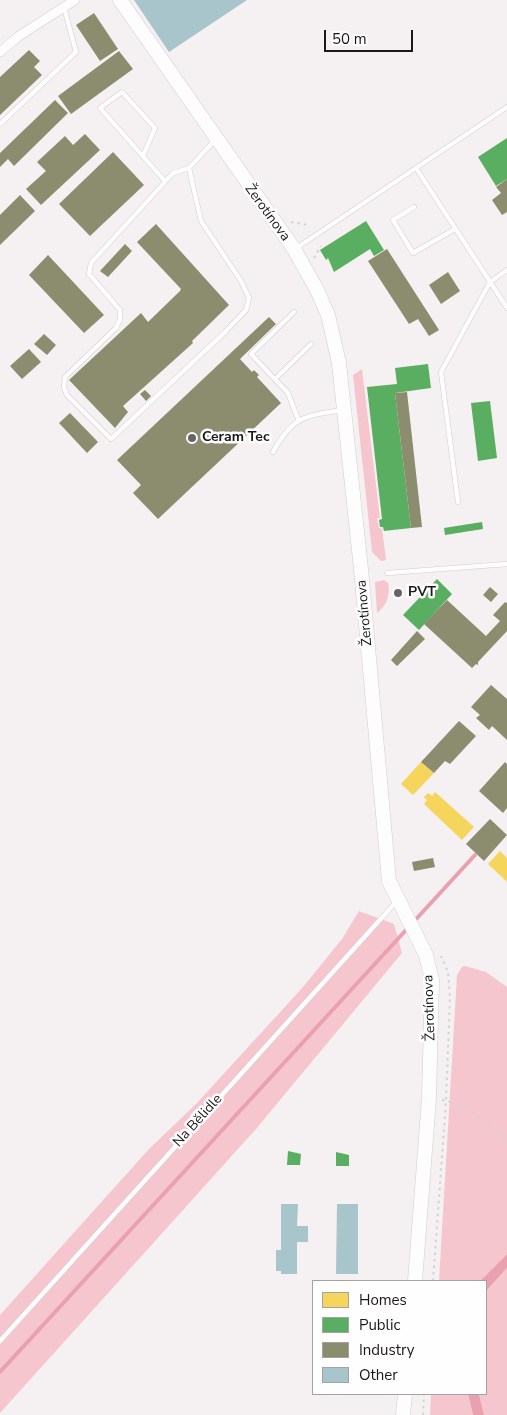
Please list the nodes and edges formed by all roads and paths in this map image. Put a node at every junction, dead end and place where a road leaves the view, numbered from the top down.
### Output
1 (75, 0) edge
2 (120, 0) edge
3 (64, 8) junction
4 (0, 52) edge
5 (507, 107) edge
6 (0, 124) edge
7 (216, 140) junction
8 (143, 156) junction
9 (189, 168) junction
10 (416, 168) junction
11 (165, 181) junction
12 (414, 207) dead end
13 (456, 229) junction
14 (294, 249) junction
15 (507, 270) edge
16 (490, 282) junction
17 (507, 308) edge
18 (294, 312) dead end
19 (311, 344) dead end
20 (275, 379) junction
21 (344, 410) junction
22 (298, 419) junction
23 (273, 452) dead end
24 (458, 502) dead end
25 (507, 564) edge
26 (387, 573) dead end
27 (397, 900) junction
28 (430, 1098) junction
29 (507, 1142) edge
30 (415, 1280) edge
31 (0, 1341) edge
32 (405, 1395) edge
33 (424, 1395) edge
34 (403, 1415) edge
35 (423, 1415) edge

1 - 3 street
2 - 7 street, Žerotínova
3 - 4 street
3 - 6 lane
5 - 10 lane
7 - 9 lane
7 - 14 street, Žerotínova
8 - 8 lane
8 - 11 lane
9 - 11 lane
9 - 11 lane
10 - 13 lane
10 - 14 lane
12 - 13 lane
13 - 16 lane
14 - 21 street, Žerotínova
15 - 16 lane
16 - 17 lane
16 - 24 lane
18 - 20 lane
19 - 20 lane
20 - 22 lane
21 - 22 lane
21 - 27 street, Žerotínova
22 - 23 lane
25 - 26 lane
27 - 28 street, Žerotínova
27 - 31 lane, Na Bělidle
28 - 29 path
28 - 30 street, Žerotínova
32 - 34 street
33 - 35 path

